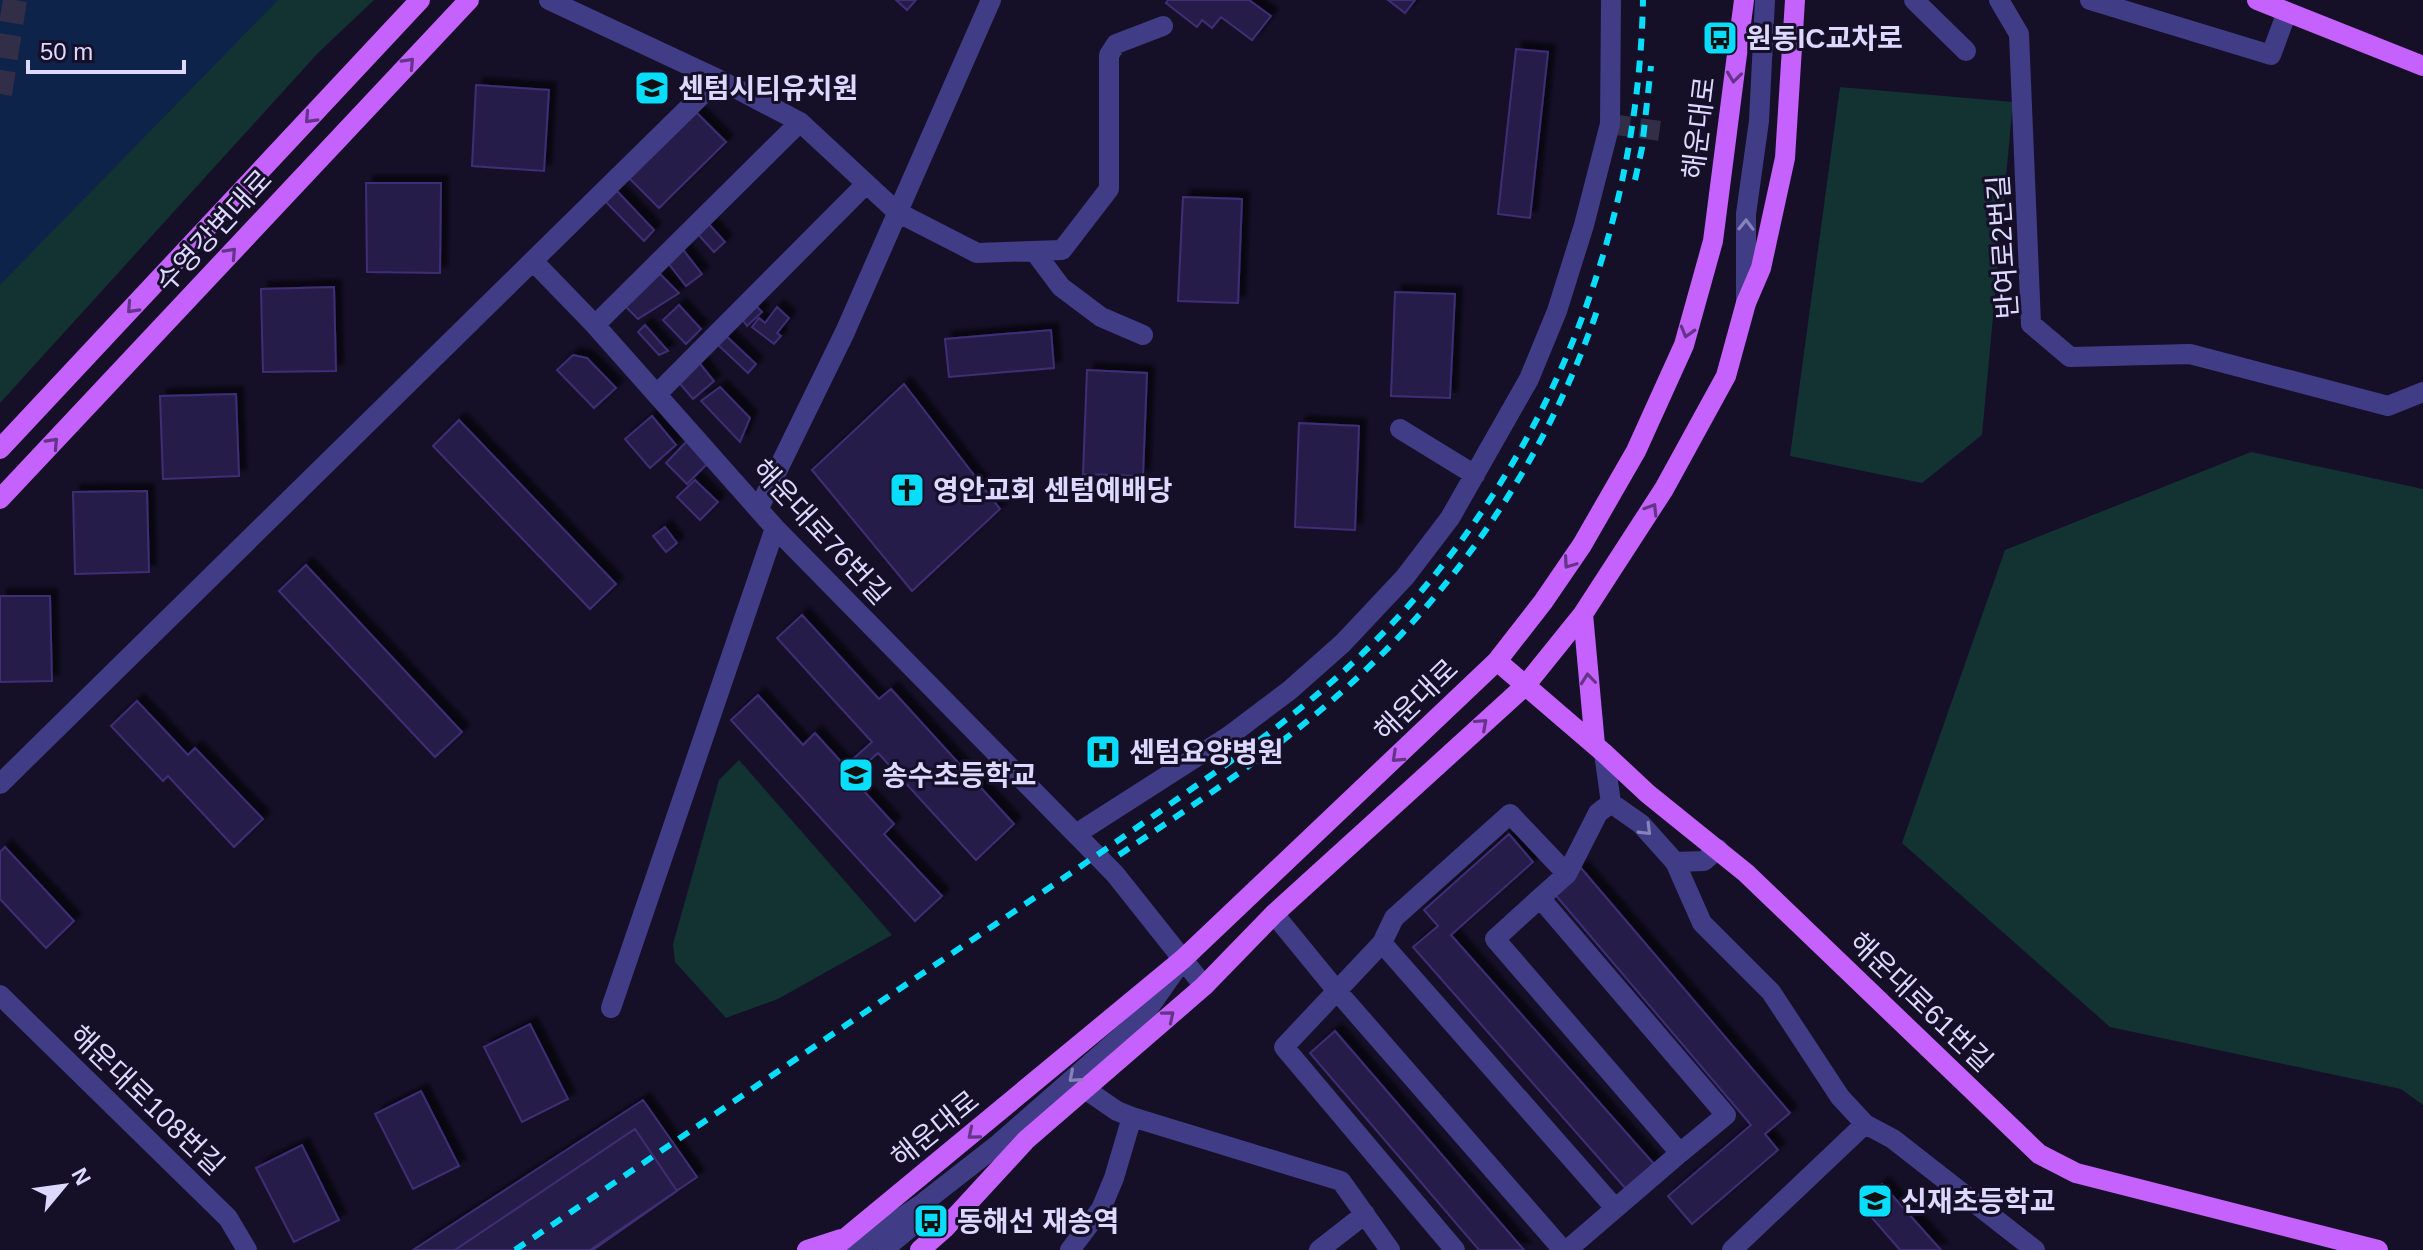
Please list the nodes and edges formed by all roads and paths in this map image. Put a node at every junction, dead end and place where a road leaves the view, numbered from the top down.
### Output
1 (420, 0) edge
2 (469, 0) edge
3 (549, 0) edge
4 (991, 0) edge
5 (1611, 0) edge
6 (1744, 0) edge
7 (1765, 0) edge
8 (1795, 0) edge
9 (1914, 0) edge
10 (1999, 0) edge
11 (2090, 0) edge
12 (2257, 0) edge
13 (2287, 12) junction
14 (1163, 26) dead end
15 (1966, 51) dead end
16 (2423, 66) edge
17 (718, 79) junction
18 (800, 122) junction
19 (866, 184) junction
20 (897, 212) junction
21 (1034, 251) junction
22 (533, 261) junction
23 (1746, 303) junction
24 (595, 325) junction
25 (1143, 335) dead end
26 (2423, 393) edge
27 (657, 394) junction
28 (1400, 429) dead end
29 (0, 449) edge
30 (1475, 475) junction
31 (0, 499) edge
32 (759, 508) junction
33 (775, 528) junction
34 (1583, 614) junction
35 (1497, 661) junction
36 (1525, 686) junction
37 (1599, 749) junction
38 (0, 784) edge
39 (1611, 803) junction
40 (1076, 834) junction
41 (1711, 855) junction
42 (1675, 862) junction
43 (1567, 874) junction
44 (1689, 895) junction
45 (1540, 898) junction
46 (1274, 914) junction
47 (1382, 943) junction
48 (1183, 959) junction
49 (1204, 986) junction
50 (1337, 991) junction
51 (0, 995) edge
52 (611, 1008) dead end
53 (1085, 1089) junction
54 (1132, 1117) junction
55 (1865, 1124) junction
56 (1026, 1140) junction
57 (1680, 1153) junction
58 (1615, 1208) junction
59 (1365, 1214) junction
60 (843, 1246) edge
61 (247, 1250) edge
62 (807, 1250) edge
63 (883, 1250) edge
64 (920, 1250) edge
65 (1070, 1250) edge
66 (1319, 1250) edge
67 (1390, 1250) edge
68 (1455, 1250) edge
69 (1565, 1250) edge
70 (1732, 1250) edge
71 (2035, 1250) edge
72 (2378, 1250) edge

1 -> 29 main road
31 -> 2 main road, 수영강변대로
3 - 17 street
4 - 20 street
5 - 30 street
6 -> 35 main road, 해운대로
23 -> 7 street
8 - 23 main road
9 - 15 street
10 - 26 street, 반여로2번길
11 - 13 street
12 - 13 main road
13 - 16 main road
14 - 21 street
17 - 18 street
17 - 22 street
18 - 19 street
18 - 24 street
19 - 20 street
19 - 27 street
20 - 21 street
20 - 32 street
21 - 25 street
22 - 24 street, 해운대로76번길
22 - 38 street
34 -> 23 main road
24 - 27 street, 해운대로76번길
27 - 32 street, 해운대로76번길
28 - 30 street
30 - 40 street
32 - 33 street, 해운대로76번길
33 - 40 street, 해운대로76번길
33 - 52 street
34 - 36 main road
37 -> 34 main road
35 - 36 main road, 해운대로61번길
35 -> 48 main road, 해운대로
36 - 37 main road, 해운대로61번길
46 -> 36 main road
37 - 39 street
37 - 41 main road, 해운대로61번길
39 -> 42 street
39 - 43 street
40 - 48 street, 해운대로76번길
41 - 42 street
41 - 44 street
41 - 72 main road, 해운대로61번길
42 - 44 street
43 - 45 street
43 - 47 street
44 - 55 street
45 - 57 street
45 - 57 street
46 - 49 main road
46 - 50 street
47 - 50 street
47 - 58 street
48 - 49 street, 해운대로76번길
48 -> 60 main road, 해운대로
53 -> 49 main road
50 - 68 street
50 - 69 street
51 - 61 street, 해운대로108번길
53 - 54 street
56 -> 53 main road
54 - 59 street
54 - 65 street
55 - 70 street
55 - 71 street
56 - 63 street
56 - 64 main road
57 - 58 street
58 - 69 street
59 - 66 street
59 - 67 street
60 - 62 main road, 해운대로

